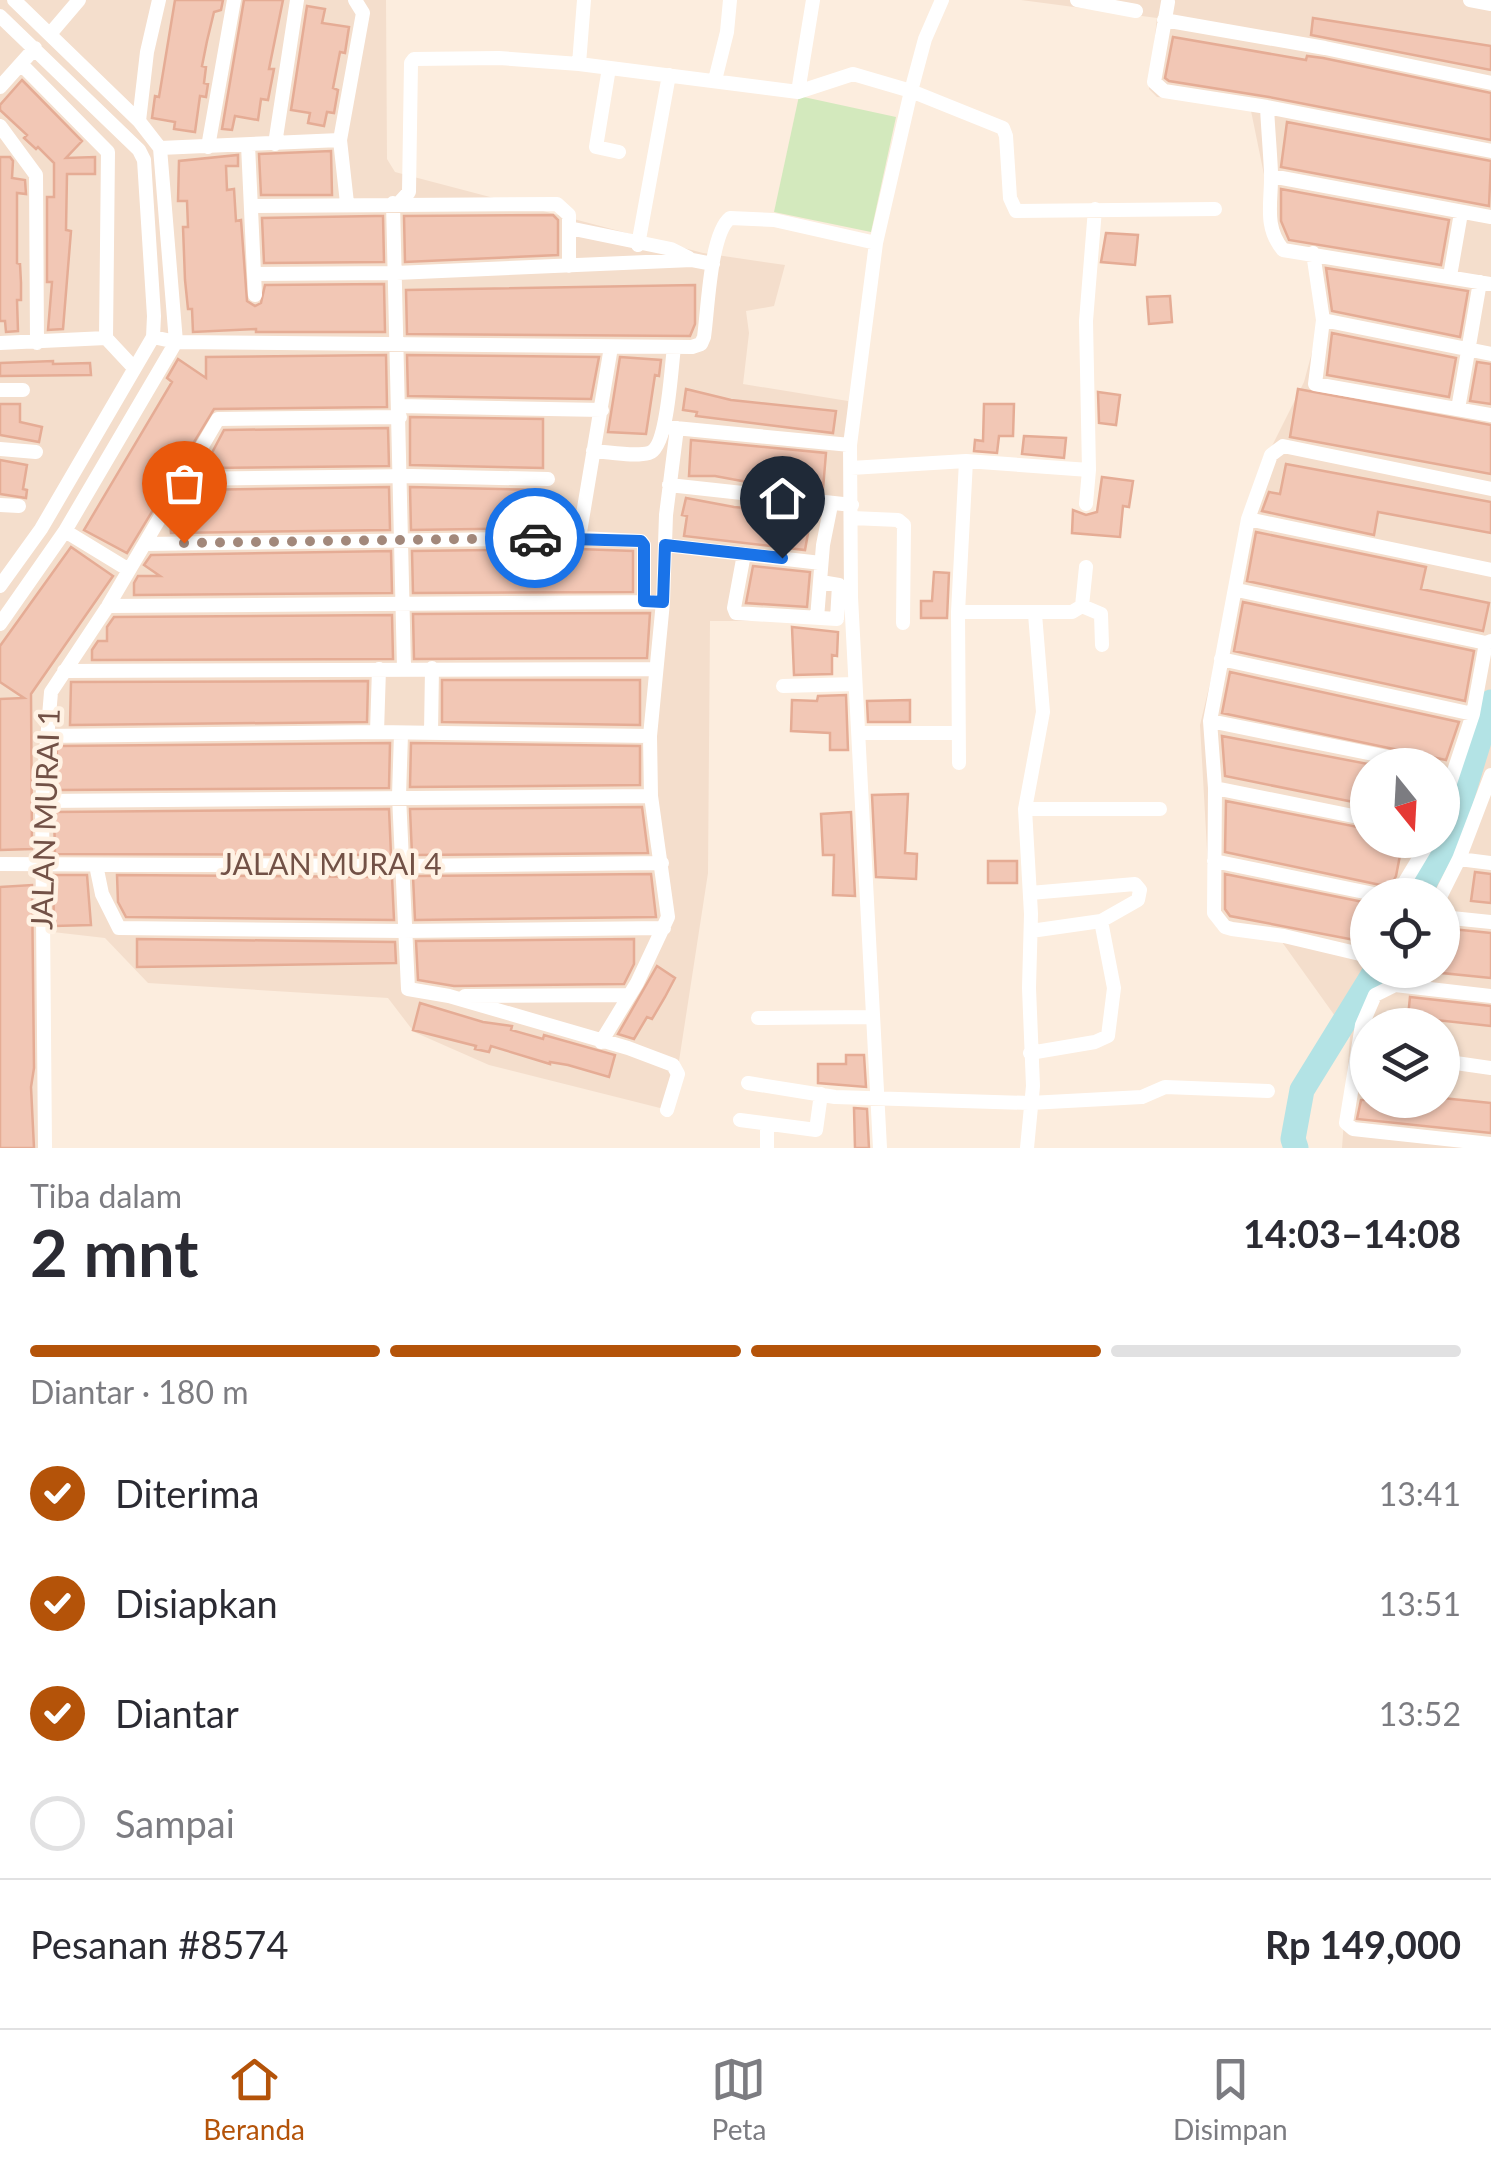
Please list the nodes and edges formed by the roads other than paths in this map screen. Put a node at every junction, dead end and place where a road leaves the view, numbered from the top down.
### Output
1 (14, 0) edge
2 (80, 0) edge
3 (159, 0) edge
4 (234, 0) edge
5 (297, 0) edge
6 (354, 0) edge
7 (584, 0) edge
8 (730, 0) edge
9 (813, 0) edge
10 (942, 0) edge
11 (1077, 0) edge
12 (1470, 0) edge
13 (1168, 2) edge
14 (1491, 4) edge
15 (1136, 11) dead end
16 (0, 16) edge
17 (1164, 20) junction
18 (50, 34) junction
19 (35, 48) junction
20 (21, 64) junction
21 (578, 64) junction
22 (610, 68) junction
23 (668, 74) junction
24 (715, 80) junction
25 (1491, 83) edge
26 (0, 86) edge
27 (911, 91) junction
28 (798, 92) junction
29 (1266, 107) junction
30 (139, 121) junction
31 (0, 126) edge
32 (126, 135) junction
33 (340, 140) junction
34 (274, 144) junction
35 (248, 145) junction
36 (208, 147) junction
37 (160, 148) junction
38 (1491, 151) edge
39 (108, 152) junction
40 (619, 152) dead end
41 (1271, 176) junction
42 (347, 203) junction
43 (396, 204) junction
44 (250, 206) junction
45 (1215, 209) dead end
46 (1095, 210) junction
47 (1460, 212) junction
48 (1491, 217) edge
49 (569, 228) junction
50 (876, 243) junction
51 (638, 244) junction
52 (1313, 254) junction
53 (692, 260) junction
54 (714, 264) junction
55 (569, 266) junction
56 (396, 273) junction
57 (254, 274) junction
58 (1450, 276) junction
59 (1486, 283) edge
60 (255, 295) dead end
61 (1322, 320) junction
62 (153, 337) junction
63 (106, 338) junction
64 (176, 342) junction
65 (0, 343) edge
66 (37, 343) junction
67 (399, 344) junction
68 (611, 347) junction
69 (674, 348) junction
70 (1468, 350) junction
71 (1491, 354) edge
72 (134, 368) junction
73 (0, 390) edge
74 (22, 390) dead end
75 (602, 410) junction
76 (1458, 410) junction
77 (400, 412) junction
78 (1491, 415) edge
79 (671, 428) junction
80 (850, 445) junction
81 (0, 449) edge
82 (593, 451) junction
83 (36, 452) dead end
84 (966, 461) junction
85 (850, 468) junction
86 (1089, 470) junction
87 (401, 476) junction
88 (180, 479) junction
89 (548, 479) dead end
90 (669, 485) junction
91 (1491, 489) edge
92 (1086, 504) dead end
93 (0, 505) edge
94 (831, 505) junction
95 (19, 506) dead end
96 (852, 512) junction
97 (1248, 520) junction
98 (65, 531) junction
99 (579, 538) junction
100 (401, 540) junction
101 (146, 544) junction
102 (665, 545) junction
103 (744, 554) junction
104 (821, 563) junction
105 (1086, 567) dead end
106 (129, 570) junction
107 (1491, 570) edge
108 (0, 586) edge
109 (1237, 590) junction
110 (644, 601) junction
111 (663, 602) junction
112 (403, 605) junction
113 (108, 606) junction
114 (1082, 606) junction
115 (958, 612) junction
116 (1035, 614) junction
117 (903, 623) dead end
118 (0, 624) edge
119 (1488, 642) edge
120 (1102, 645) dead end
121 (1221, 659) junction
122 (404, 668) junction
123 (432, 668) junction
124 (379, 669) junction
125 (654, 669) junction
126 (64, 671) junction
127 (855, 684) junction
128 (782, 686) dead end
129 (1473, 714) junction
130 (1210, 721) junction
131 (377, 732) junction
132 (860, 732) junction
133 (431, 733) junction
134 (957, 733) junction
135 (402, 734) junction
136 (45, 736) junction
137 (650, 736) junction
138 (1458, 748) edge
139 (1350, 749) edge
140 (959, 763) dead end
141 (1491, 774) edge
142 (1215, 788) junction
143 (1488, 790) edge
144 (399, 796) junction
145 (651, 796) junction
146 (42, 801) junction
147 (1160, 809) dead end
148 (1026, 810) junction
149 (1350, 815) edge
150 (1459, 859) junction
151 (1214, 862) junction
152 (1491, 863) edge
153 (0, 864) edge
154 (43, 864) junction
155 (662, 864) junction
156 (96, 865) junction
157 (402, 866) junction
158 (1450, 878) edge
159 (1350, 889) edge
160 (1030, 893) junction
161 (1460, 919) edge
162 (1101, 921) junction
163 (1491, 922) edge
164 (664, 928) junction
165 (1030, 931) junction
166 (404, 932) junction
167 (1350, 952) edge
168 (1388, 988) edge
169 (1421, 988) edge
170 (627, 995) junction
171 (449, 996) junction
172 (1491, 996) edge
173 (1369, 1008) edge
174 (872, 1017) junction
175 (758, 1018) dead end
176 (601, 1042) junction
177 (1030, 1053) junction
178 (1460, 1064) edge
179 (1491, 1068) edge
180 (748, 1083) dead end
181 (1268, 1091) dead end
182 (820, 1094) junction
183 (877, 1096) junction
184 (1030, 1102) junction
185 (667, 1110) dead end
186 (1350, 1116) edge
187 (740, 1120) dead end
188 (767, 1124) junction
189 (1490, 1145) edge
190 (45, 1148) edge
191 (767, 1148) edge
192 (880, 1148) edge
193 (1027, 1148) edge

1 - 18 street
2 - 18 street
3 - 30 street
4 - 36 street
5 - 34 street
6 - 33 street
7 - 21 street
8 - 24 street
9 - 28 street
10 - 27 street
11 - 15 street
12 - 14 street
13 - 17 street
16 - 19 street
17 - 25 street
17 - 29 street
18 - 30 street
19 - 20 street
19 - 32 street
20 - 26 street
20 - 39 street
21 - 22 street
21 - 43 street
22 - 23 street
22 - 40 street
23 - 24 street
23 - 51 street
24 - 28 street
27 - 28 street
27 - 46 street
27 - 50 street
29 - 38 street
29 - 41 street
30 - 37 street
31 - 66 street
32 - 39 street
32 - 62 street
33 - 34 street
33 - 42 street
34 - 35 street
35 - 36 street
35 - 44 street
36 - 37 street
37 - 64 street
39 - 63 street
41 - 47 street
41 - 52 street
42 - 43 street
42 - 44 street
43 - 49 street
43 - 56 street
44 - 57 street
45 - 46 street
46 - 86 street
47 - 48 street
47 - 58 street
49 - 51 street
49 - 55 street
50 - 54 street
50 - 80 street
51 - 53 street
52 - 58 street
52 - 61 street
53 - 54 street
53 - 55 street
54 - 69 street
55 - 56 street
56 - 57 street
56 - 67 street
57 - 60 street
58 - 59 street
59 - 70 street
61 - 70 street
61 - 76 street
62 - 64 street
62 - 72 street
63 - 66 street
63 - 72 street
64 - 67 street
64 - 98 street
65 - 66 street
67 - 68 street
67 - 77 street
68 - 69 street
68 - 75 street
69 - 79 street
70 - 71 street
70 - 76 street
72 - 108 street
73 - 74 street
75 - 77 street, JALAN MURAI 1
75 - 82 street
76 - 78 street
77 - 87 street
77 - 88 street, JALAN MURAI 1
79 - 80 street
79 - 82 street
79 - 90 street
80 - 85 street
81 - 83 street
82 - 99 street
84 - 85 street
84 - 86 street
84 - 115 street
85 - 96 street
86 - 92 street
87 - 88 street
87 - 89 street
87 - 100 street
88 - 101 street, JALAN MURAI 1
90 - 94 street
90 - 102 street
91 - 97 street
93 - 95 street
94 - 96 street
94 - 104 street
96 - 117 street
96 - 127 street
97 - 107 street
97 - 109 street
98 - 106 street
98 - 118 street
99 - 100 street
99 - 110 street
100 - 101 street
100 - 112 street
101 - 106 street, JALAN MURAI 1
102 - 103 street
102 - 111 street
103 - 104 street
103 - 104 street
105 - 114 street
106 - 113 street, JALAN MURAI 1
109 - 119 street
109 - 121 street
110 - 111 street
110 - 112 street
111 - 125 street
112 - 113 street
112 - 122 street
113 - 126 street, JALAN MURAI 1
114 - 116 street
114 - 120 street
115 - 116 street
115 - 134 street
116 - 148 street
119 - 129 street
121 - 129 street
121 - 130 street
122 - 123 street
122 - 124 street
123 - 125 street
123 - 133 street
124 - 126 street
124 - 131 street
125 - 137 street
126 - 136 street, JALAN MURAI 1
127 - 128 street
127 - 132 street
129 - 138 street
130 - 139 street
130 - 142 street
131 - 135 street
131 - 136 street
132 - 134 street
132 - 174 street
133 - 135 street
133 - 137 street
134 - 140 street
135 - 144 street
136 - 146 street, JALAN MURAI 1
137 - 145 street
141 - 143 street
142 - 149 street
142 - 151 street
143 - 150 street
144 - 145 street
144 - 146 street
144 - 157 street
145 - 155 street
146 - 154 street, JALAN MURAI 1
147 - 148 street
148 - 160 street
150 - 152 street
150 - 158 street
151 - 159 street
151 - 167 street
153 - 154 street, JALAN MURAI 4
154 - 156 street, JALAN MURAI 4
154 - 190 street, JALAN MURAI 1
155 - 157 street, JALAN MURAI 4
155 - 164 street
156 - 157 street, JALAN MURAI 4
156 - 166 street
157 - 166 street
160 - 162 street
160 - 165 street
161 - 163 street
162 - 165 street
162 - 177 street
164 - 166 street
164 - 170 street
165 - 177 street
166 - 171 street
168 - 173 street
169 - 172 street
170 - 171 street
170 - 176 street
171 - 176 street
174 - 175 street
174 - 183 street
176 - 185 street
177 - 184 street
178 - 179 street
180 - 182 street
181 - 184 street
182 - 183 street
182 - 188 street
183 - 184 street
183 - 192 street
184 - 193 street
186 - 189 street
187 - 188 street
188 - 191 street

